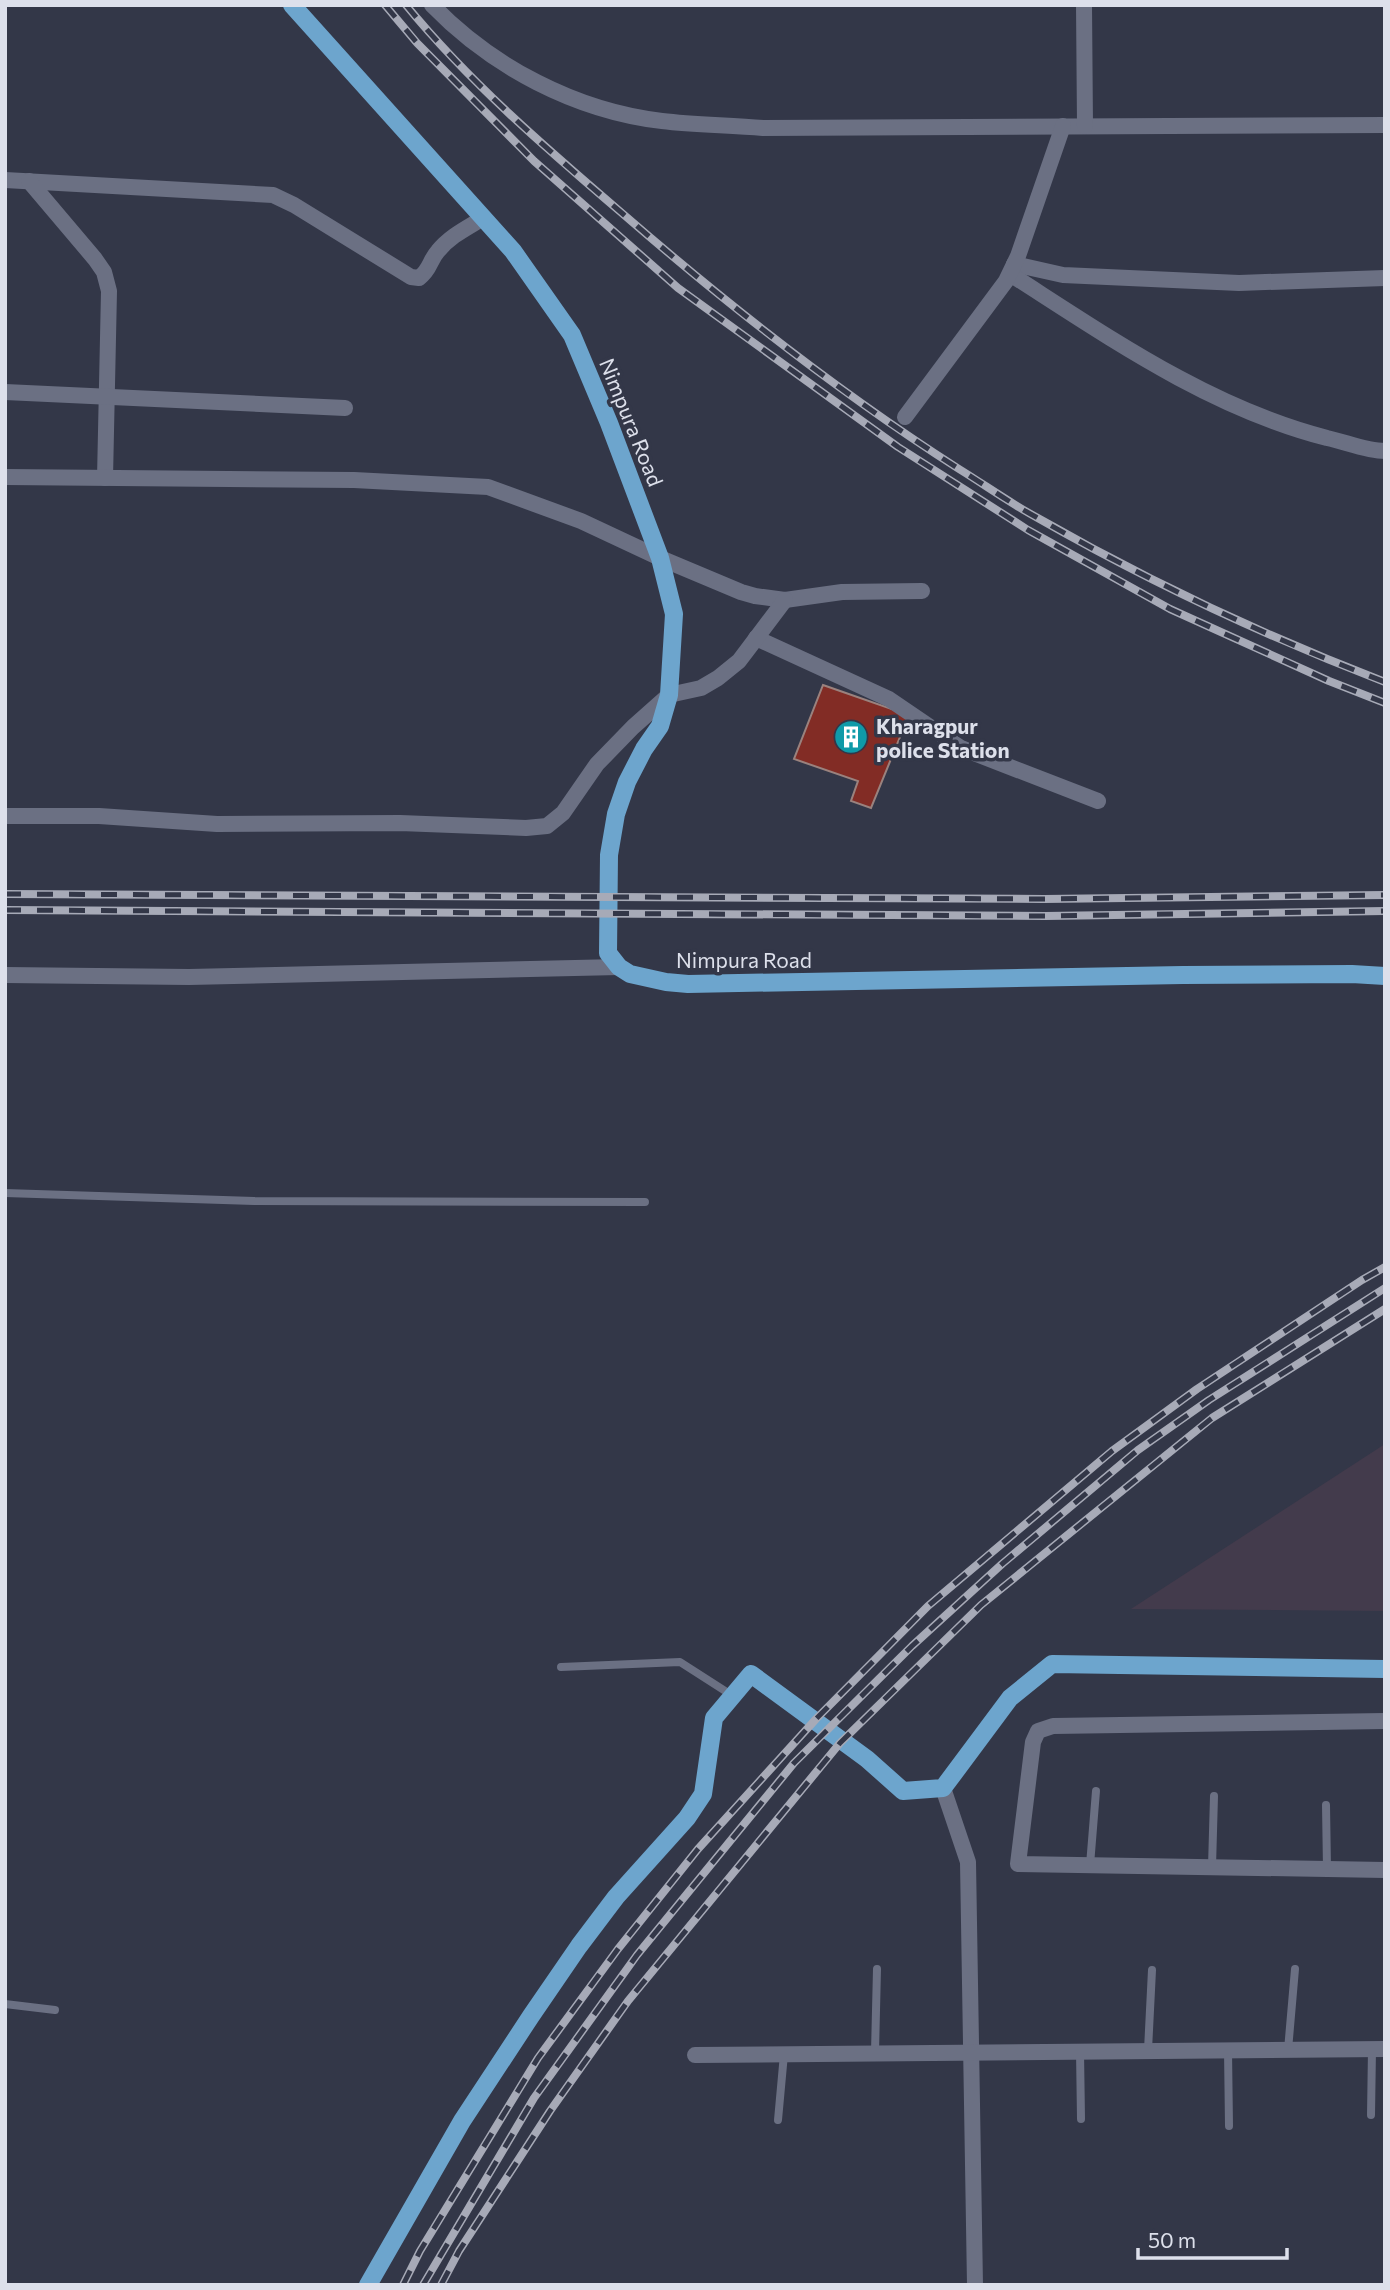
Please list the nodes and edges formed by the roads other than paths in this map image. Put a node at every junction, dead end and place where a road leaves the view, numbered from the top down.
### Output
1 (292, 5) edge
2 (432, 5) edge
3 (1084, 5) edge
4 (1385, 125) edge
5 (1063, 126) junction
6 (1085, 126) junction
7 (5, 180) edge
8 (29, 181) junction
9 (482, 218) junction
10 (1012, 269) junction
11 (1385, 278) edge
12 (5, 392) edge
13 (107, 397) junction
14 (345, 408) dead end
15 (905, 418) dead end
16 (1385, 451) edge
17 (5, 477) edge
18 (105, 478) junction
19 (660, 558) junction
20 (922, 591) dead end
21 (785, 600) junction
22 (757, 638) junction
23 (669, 695) junction
24 (1098, 801) dead end
25 (5, 816) edge
26 (614, 960) junction
27 (5, 975) edge
28 (1385, 976) edge
29 (5, 1193) edge
30 (645, 1202) dead end
31 (561, 1667) dead end
32 (1385, 1669) edge
33 (733, 1696) junction
34 (1385, 1721) edge
35 (943, 1788) junction
36 (1096, 1791) dead end
37 (1214, 1796) dead end
38 (1326, 1805) dead end
39 (1090, 1865) junction
40 (1212, 1867) junction
41 (1327, 1869) junction
42 (1385, 1870) edge
43 (877, 1969) dead end
44 (1295, 1969) dead end
45 (1152, 1970) dead end
46 (5, 2004) edge
47 (55, 2010) dead end
48 (1379, 2049) edge
49 (1148, 2050) junction
50 (1228, 2050) junction
51 (1288, 2050) junction
52 (972, 2051) junction
53 (1080, 2051) junction
54 (876, 2052) junction
55 (695, 2054) dead end
56 (784, 2054) junction
57 (1371, 2115) dead end
58 (1081, 2119) dead end
59 (778, 2120) dead end
60 (1229, 2126) dead end
61 (368, 2285) edge
62 (975, 2285) edge

1 - 9 main road, Nimpura Road
2 - 5 street
3 - 6 street
4 - 6 street
5 - 6 street
5 - 10 street
7 - 8 street
8 - 9 street
8 - 13 street
9 - 19 main road, Nimpura Road
10 - 11 street
10 - 15 street
10 - 16 street
12 - 13 street
13 - 14 street
13 - 18 street
17 - 18 street
18 - 19 street
19 - 21 street
19 - 23 main road, Nimpura Road
20 - 21 street
21 - 22 street
22 - 23 street
22 - 24 street
23 - 25 street
23 - 26 main road, Nimpura Road
26 - 27 street
26 - 28 main road, Nimpura Road
29 - 30 lane
31 - 33 lane
32 - 35 main road
33 - 35 main road
33 - 61 main road
34 - 39 street
35 - 52 street
36 - 39 lane
37 - 40 lane
38 - 41 lane
39 - 40 street
40 - 41 street
41 - 42 street
43 - 54 lane
44 - 51 lane
45 - 49 lane
46 - 47 lane
48 - 51 street
48 - 57 lane
49 - 50 street
49 - 53 street
50 - 51 street
50 - 60 lane
52 - 53 street
52 - 54 street
52 - 62 street
53 - 58 lane
54 - 56 street
55 - 56 street
56 - 59 lane

